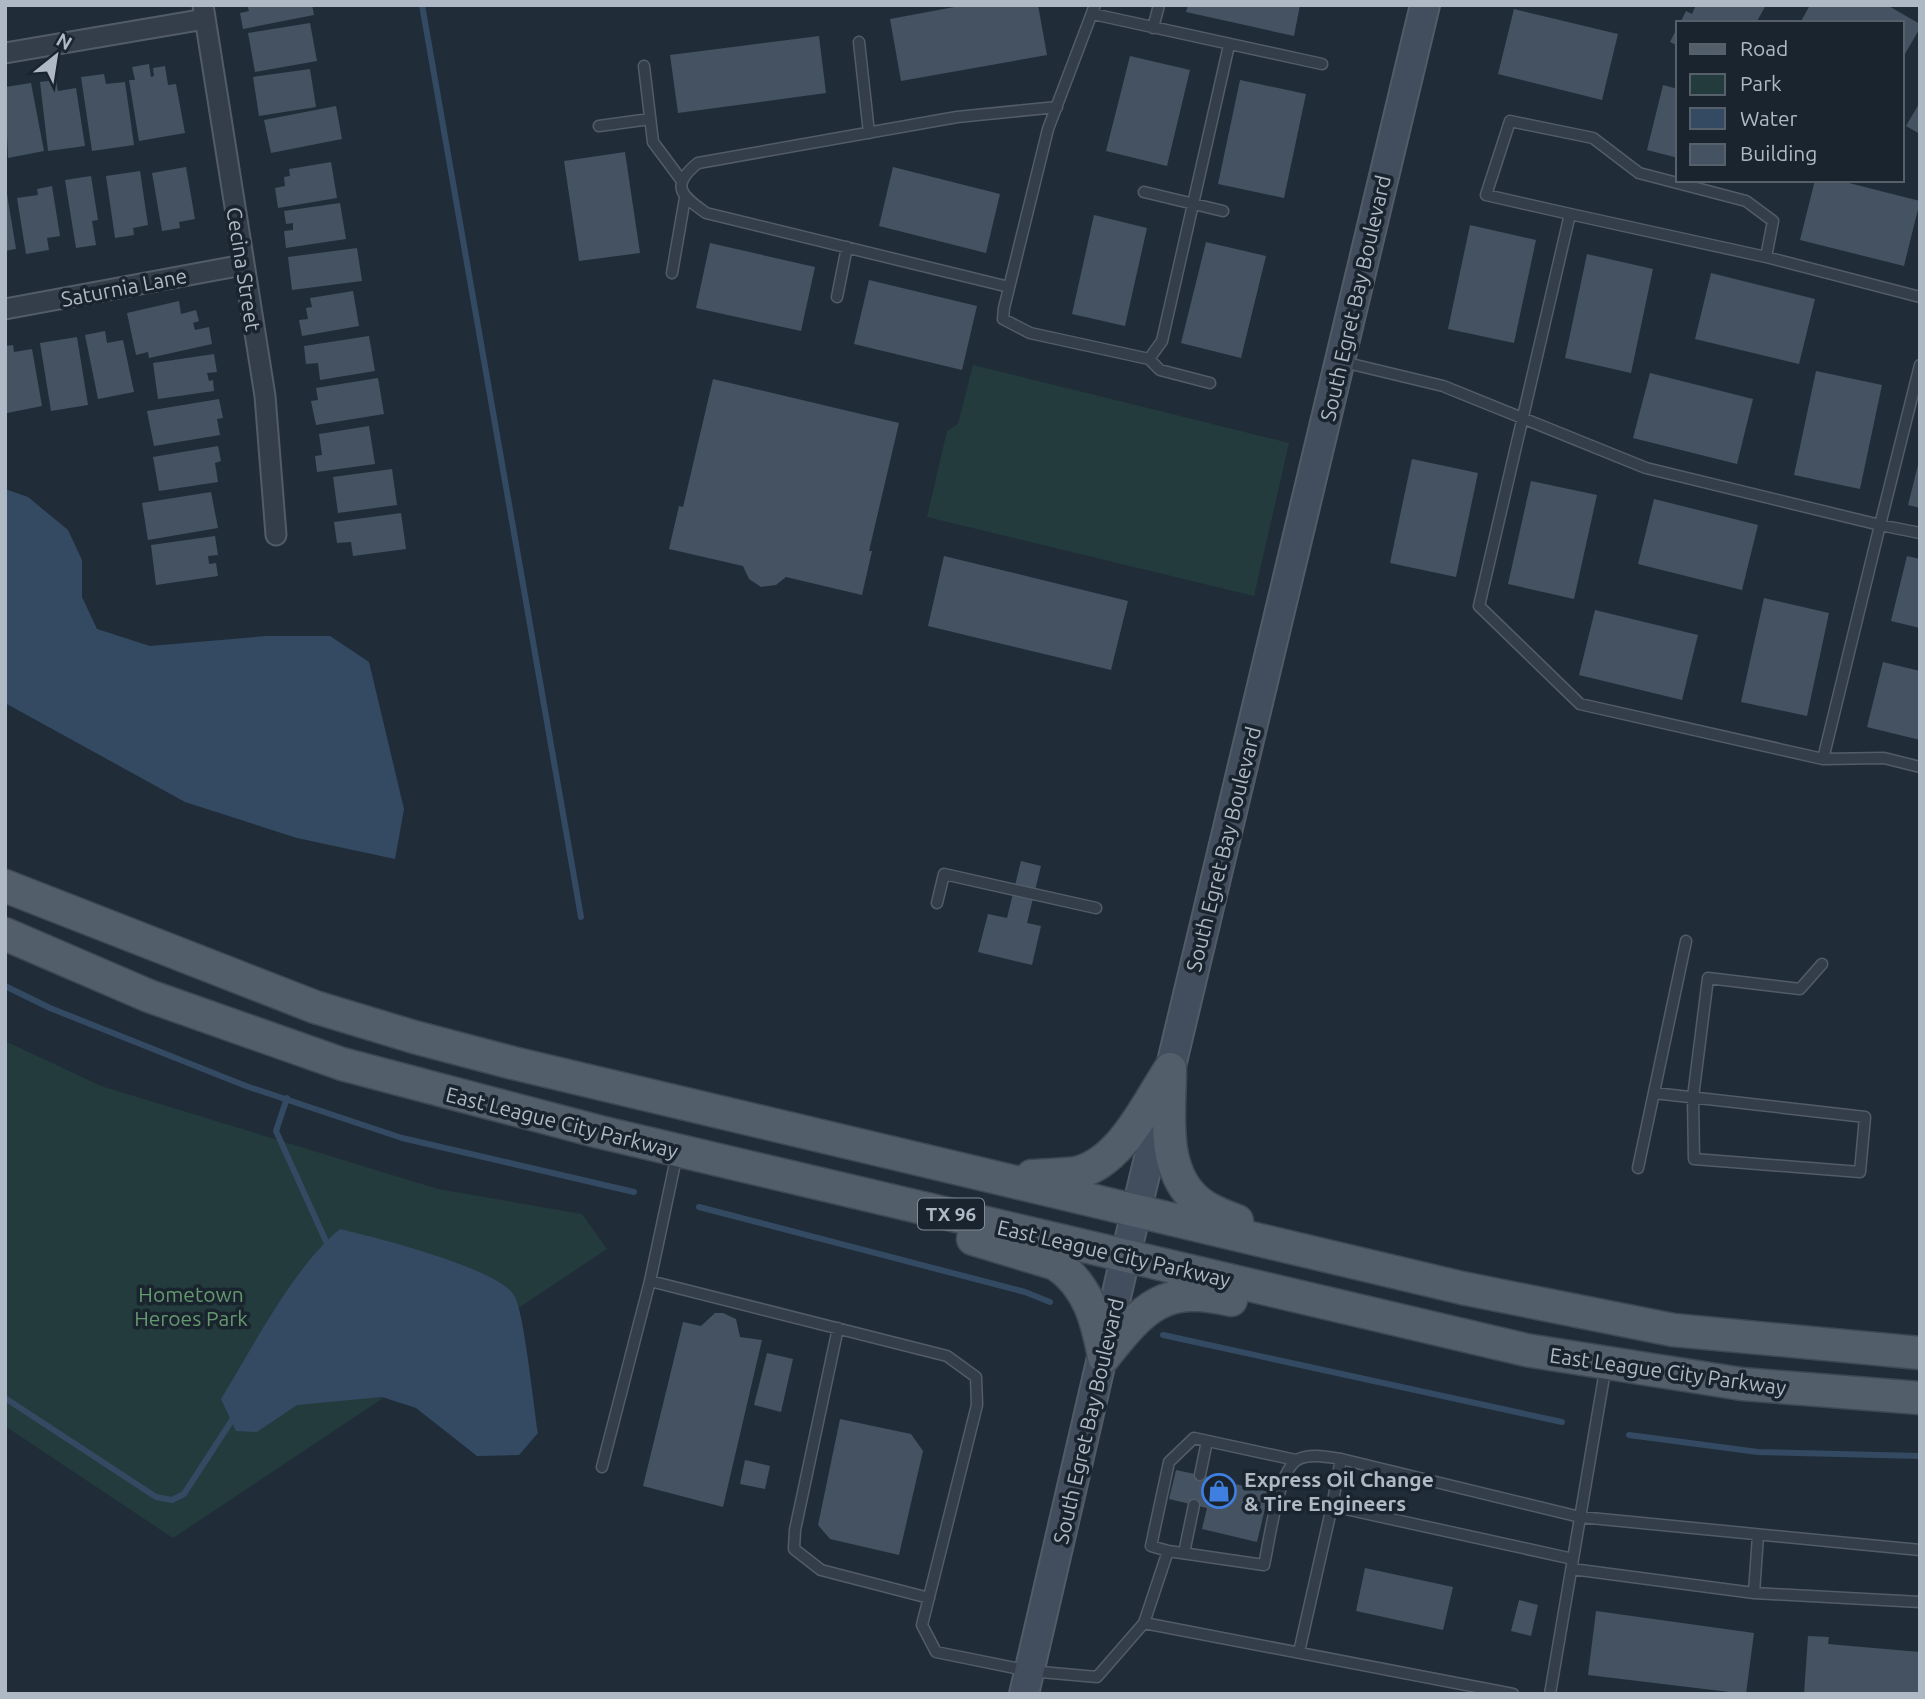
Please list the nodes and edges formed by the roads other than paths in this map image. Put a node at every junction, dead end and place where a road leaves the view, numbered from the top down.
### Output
1 (1159, 5) edge
2 (1425, 5) edge
3 (1094, 10) edge
4 (204, 12) edge
5 (1153, 28) junction
6 (859, 42) dead end
7 (1229, 45) junction
8 (5, 53) edge
9 (1322, 64) dead end
10 (644, 66) dead end
11 (1057, 107) junction
12 (650, 119) junction
13 (599, 126) dead end
14 (869, 133) junction
15 (682, 181) junction
16 (1144, 192) dead end
17 (685, 198) junction
18 (1194, 204) junction
19 (1223, 211) dead end
20 (1570, 214) junction
21 (847, 247) junction
22 (1766, 257) junction
23 (243, 265) junction
24 (671, 273) dead end
25 (1009, 286) junction
26 (837, 297) dead end
27 (1920, 297) edge
28 (5, 309) edge
29 (1149, 359) junction
30 (1341, 361) junction
31 (1920, 365) edge
32 (1210, 383) dead end
33 (1522, 419) junction
34 (1880, 525) junction
35 (1920, 533) edge
36 (276, 535) dead end
37 (1823, 759) junction
38 (1920, 767) edge
39 (5, 886) edge
40 (937, 903) dead end
41 (1096, 908) dead end
42 (5, 934) edge
43 (1686, 941) dead end
44 (1822, 964) dead end
45 (1170, 1069) junction
46 (1654, 1093) junction
47 (1693, 1097) junction
48 (677, 1150) junction
49 (1638, 1168) dead end
50 (1002, 1178) junction
51 (888, 1200) junction
52 (1137, 1210) junction
53 (1305, 1251) junction
54 (1126, 1254) junction
55 (650, 1281) junction
56 (838, 1328) junction
57 (1446, 1332) junction
58 (1920, 1353) edge
59 (1104, 1357) junction
60 (1606, 1364) junction
61 (1920, 1398) edge
62 (1207, 1441) junction
63 (1341, 1459) junction
64 (1296, 1460) junction
65 (602, 1467) dead end
66 (1200, 1475) dead end
67 (1194, 1504) dead end
68 (1332, 1506) junction
69 (1580, 1517) junction
70 (1758, 1535) junction
71 (1920, 1550) edge
72 (1168, 1551) junction
73 (1184, 1553) junction
74 (1572, 1564) junction
75 (1754, 1593) junction
76 (929, 1598) junction
77 (1920, 1602) edge
78 (1144, 1623) junction
79 (1300, 1652) junction
80 (1027, 1682) edge
81 (1513, 1694) edge
82 (1550, 1694) edge

1 - 5 lane
2 - 30 main road, South Egret Bay Boulevard
3 - 5 lane
3 - 11 lane
4 - 8 street
4 - 23 street, Cecina Street
5 - 7 lane
6 - 14 lane
7 - 9 lane
7 - 18 lane
10 - 12 lane
11 - 14 lane
11 - 25 lane
12 - 13 lane
12 - 15 lane
14 - 15 lane
15 - 17 lane
16 - 18 lane
17 - 21 lane
17 - 24 lane
18 - 19 lane
18 - 29 lane
20 - 22 lane
20 - 22 lane
20 - 33 lane
21 - 25 lane
21 - 26 lane
22 - 27 lane
23 - 28 street, Saturnia Lane
23 - 36 street, Cecina Street
25 - 29 lane
29 - 32 lane
30 - 33 lane
30 - 45 main road, South Egret Bay Boulevard
31 - 34 lane
33 - 34 lane
33 - 37 lane
34 - 35 lane
34 - 37 lane
37 - 38 lane
39 - 50 main road, East League City Parkway / TX 96
40 - 41 lane
42 - 48 main road, East League City Parkway / TX 96
43 - 46 lane
44 - 47 lane
45 - 50 main road
45 - 52 main road, South Egret Bay Boulevard
45 - 53 main road
46 - 47 lane
46 - 49 lane
47 - 47 lane
48 - 51 main road, East League City Parkway / TX 96
48 - 55 lane
50 - 52 main road, East League City Parkway / TX 96
51 - 54 main road, East League City Parkway / TX 96
51 - 59 main road
52 - 53 main road, East League City Parkway / TX 96
52 - 54 main road, South Egret Bay Boulevard
53 - 58 main road, East League City Parkway / TX 96
54 - 57 main road, East League City Parkway / TX 96
54 - 59 main road, South Egret Bay Boulevard
55 - 56 lane
55 - 65 lane
56 - 76 lane
56 - 76 lane
57 - 59 main road
57 - 60 main road, East League City Parkway / TX 96
59 - 80 main road, South Egret Bay Boulevard
60 - 61 main road, East League City Parkway / TX 96
60 - 69 lane
62 - 64 lane
62 - 66 lane
62 - 72 lane
63 - 64 lane
63 - 68 lane
63 - 69 lane
64 - 73 lane
67 - 73 lane
68 - 74 lane
68 - 79 lane
69 - 70 lane
69 - 74 lane
70 - 71 lane
70 - 75 lane
72 - 73 lane
72 - 78 lane
74 - 75 lane
74 - 82 lane
75 - 77 lane
76 - 80 lane
78 - 79 lane
78 - 80 lane
79 - 81 lane

